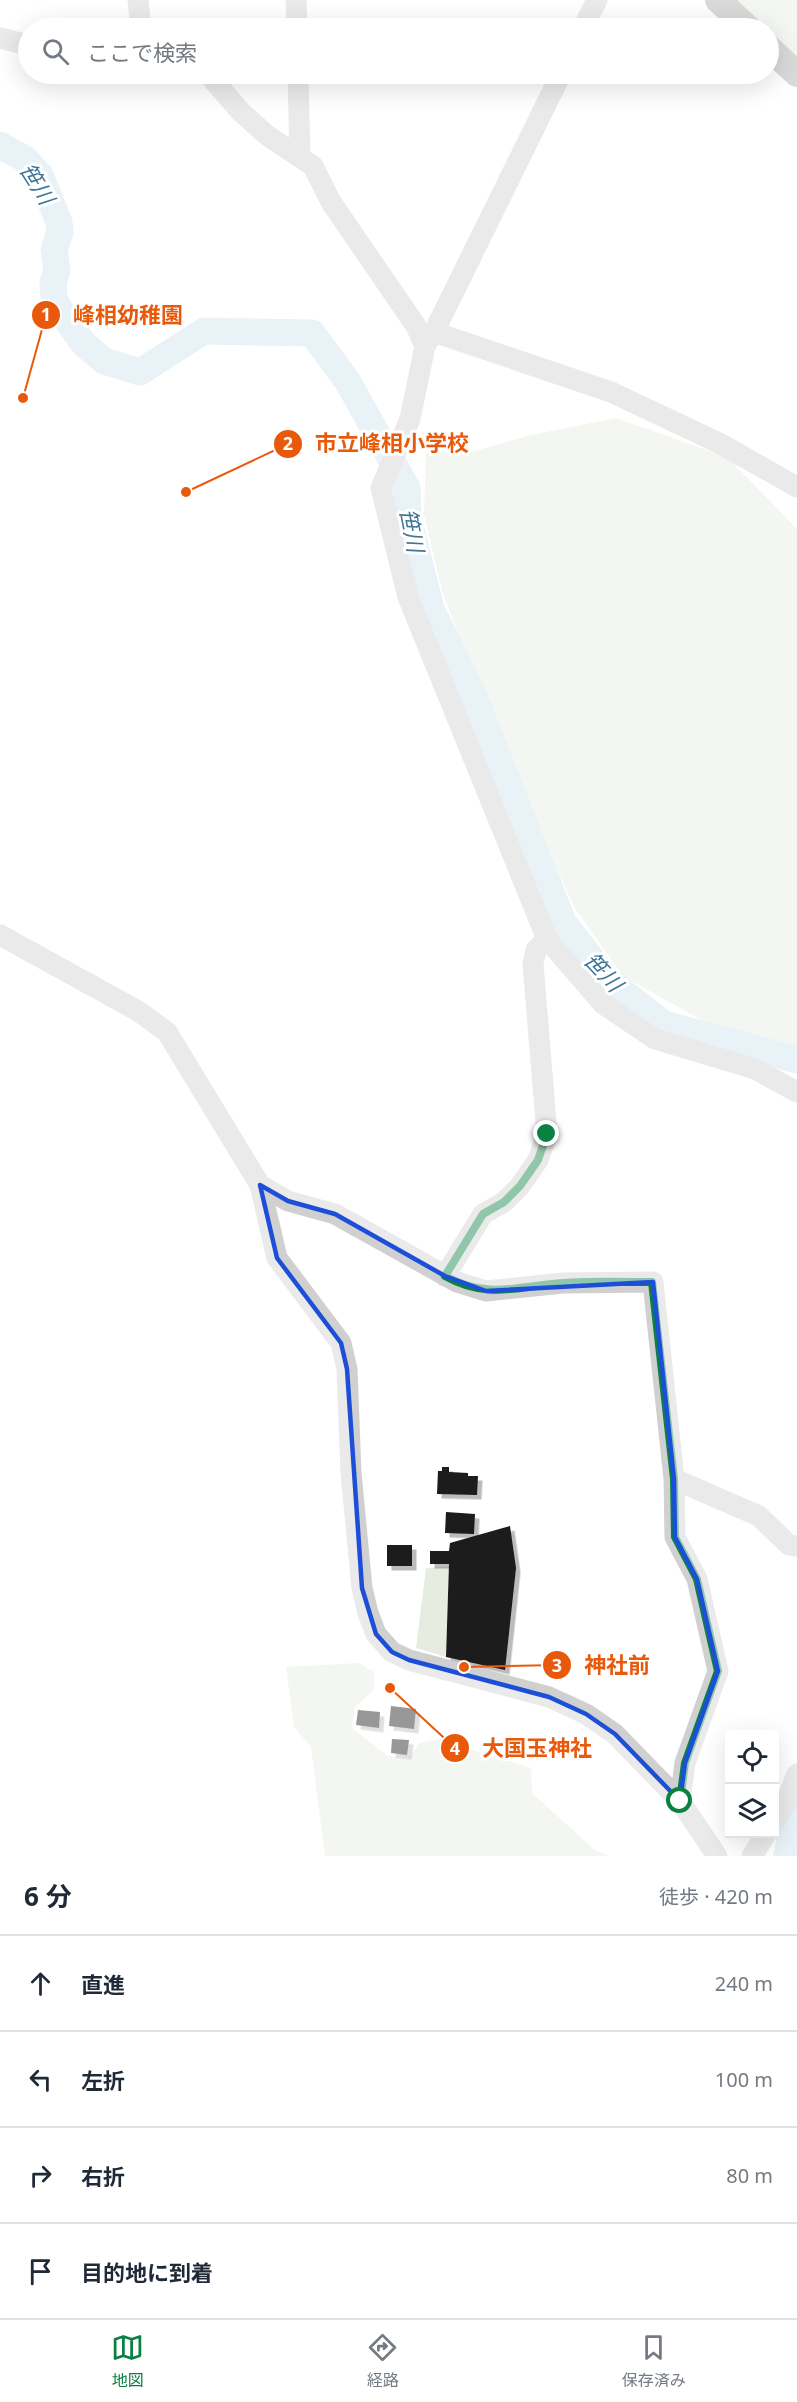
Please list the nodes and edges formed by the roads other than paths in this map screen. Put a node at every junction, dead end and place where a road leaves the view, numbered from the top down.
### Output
1 (138, 0) edge
2 (296, 0) edge
3 (597, 0) edge
4 (718, 0) edge
5 (140, 18) edge
6 (297, 18) edge
7 (588, 18) edge
8 (737, 18) edge
9 (0, 38) edge
10 (18, 42) edge
11 (779, 57) edge
12 (797, 74) edge
13 (216, 84) edge
14 (298, 84) edge
15 (556, 84) edge
16 (300, 157) junction
17 (430, 339) junction
18 (797, 487) edge
19 (0, 935) edge
20 (547, 939) junction
21 (797, 1092) edge
22 (260, 1185) junction
23 (445, 1276) junction
24 (674, 1479) junction
25 (797, 1546) edge
26 (797, 1774) edge
27 (680, 1801) junction
28 (779, 1814) edge
29 (763, 1838) edge
30 (717, 1856) edge
31 (752, 1856) edge

1 - 5 street
2 - 6 street
3 - 7 street
4 - 8 main road
9 - 10 street
11 - 12 main road
13 - 16 street
14 - 16 street
15 - 17 street
16 - 17 street
17 - 18 street
17 - 20 street
19 - 22 street
20 - 21 street
20 - 23 street
22 - 23 street
22 - 27 street
23 - 24 street
24 - 25 street
24 - 27 street
26 - 28 street
27 - 30 street
29 - 31 street

